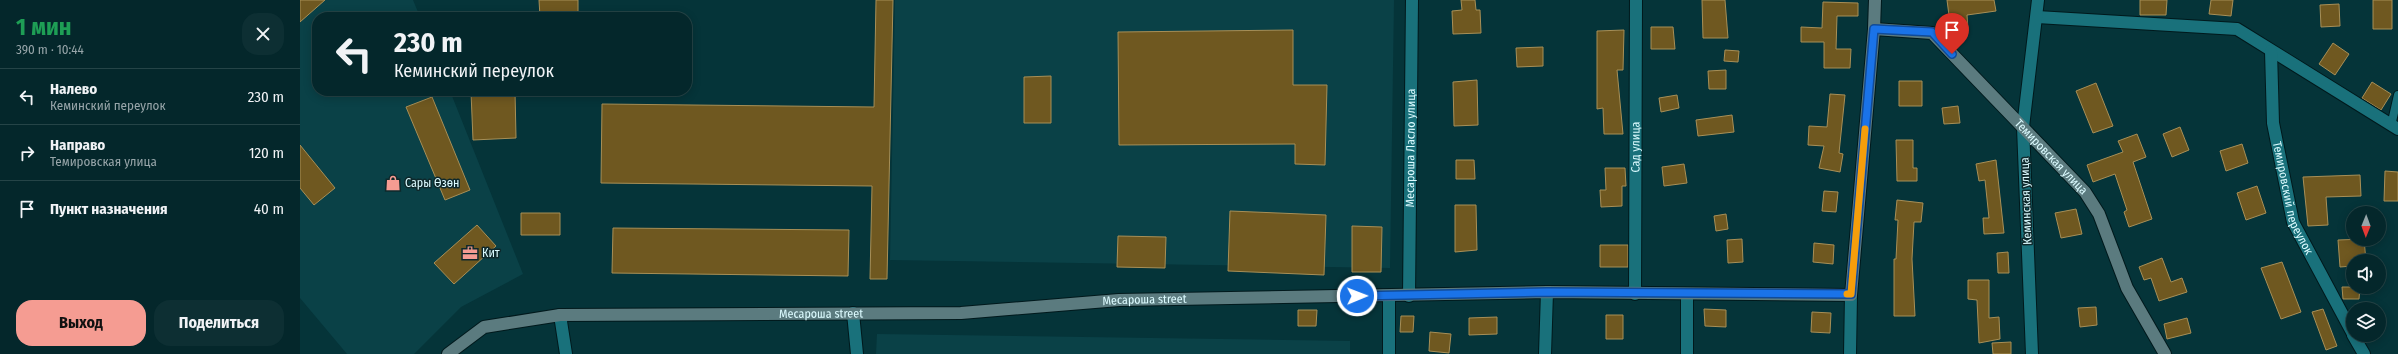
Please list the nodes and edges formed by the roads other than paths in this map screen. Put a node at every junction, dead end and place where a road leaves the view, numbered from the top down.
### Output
1 (1412, 0) edge
2 (1636, 0) edge
3 (1875, 0) edge
4 (2038, 0) edge
5 (2037, 16) junction
6 (1874, 29) junction
7 (2271, 51) junction
8 (2398, 95) edge
9 (2023, 127) junction
10 (2394, 128) edge
11 (1547, 292) junction
12 (1635, 294) junction
13 (1687, 294) junction
14 (1851, 294) junction
15 (1388, 296) junction
16 (1409, 296) junction
17 (853, 313) junction
18 (560, 315) junction
19 (2346, 322) edge
20 (2357, 342) edge
21 (448, 354) edge
22 (566, 354) edge
23 (857, 354) edge
24 (1389, 354) edge
25 (1545, 354) edge
26 (1687, 354) edge
27 (1850, 354) edge
28 (2032, 354) edge
29 (2166, 354) edge
30 (2364, 354) edge

1 - 16 street, Месароша Ласло улица
2 - 12 street, Сад улица
3 - 6 street
4 - 5 street, Кеминская улица
5 - 7 street
5 - 9 street, Кеминская улица
6 - 9 street, Темировская улица
6 - 14 street
7 - 10 street
7 - 19 street, Темировский переулок
8 - 10 lane
9 - 28 street, Кеминская улица
9 - 29 street, Темировская улица
11 - 12 street, Месароша street
11 - 16 street, Месароша street
11 - 25 street
12 - 13 street, Месароша street
13 - 14 street, Месароша street
13 - 26 street
14 - 27 street
15 - 16 street, Месароша street
15 - 17 street, Месароша street
15 - 24 street
17 - 18 street, Месароша street
17 - 23 street
18 - 21 street, Месароша street
18 - 22 street
20 - 30 street, Темировский переулок

